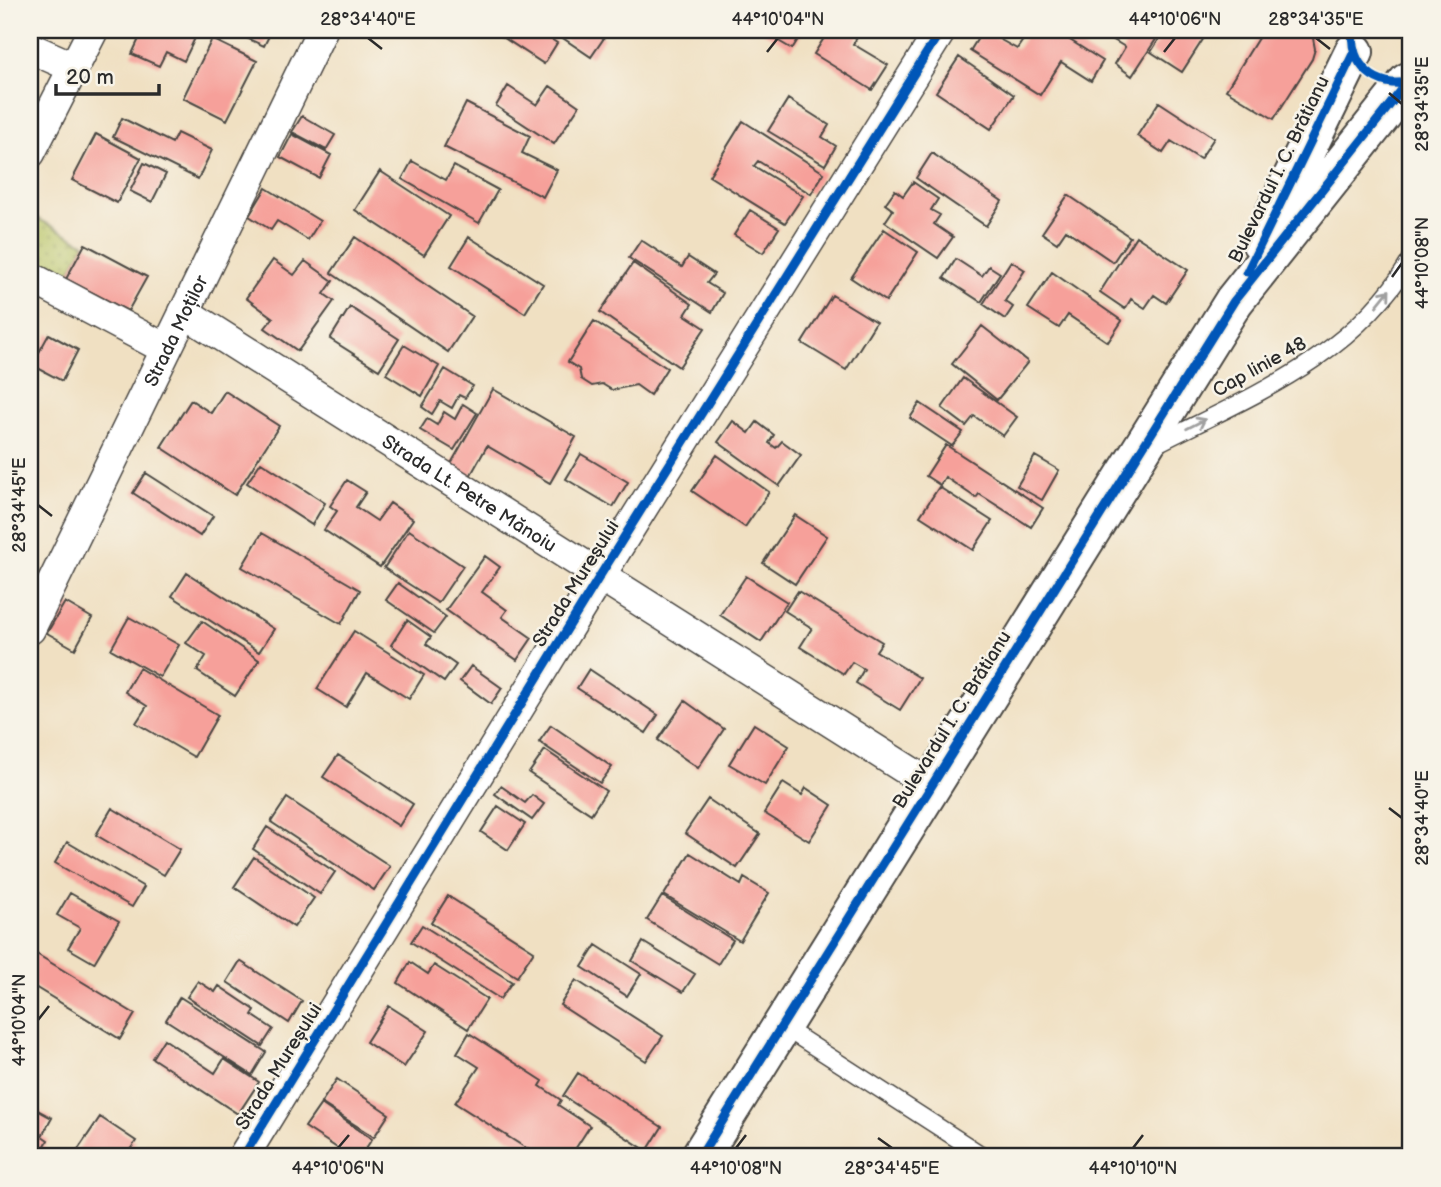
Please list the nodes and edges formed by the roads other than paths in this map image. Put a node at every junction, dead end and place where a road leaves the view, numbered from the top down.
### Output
1 (93, 30) edge
2 (322, 30) edge
3 (941, 30) edge
4 (1354, 41) edge
5 (30, 48) edge
6 (74, 67) junction
7 (1410, 81) edge
8 (30, 153) edge
9 (1411, 259) edge
10 (30, 277) edge
11 (1234, 301) junction
12 (184, 312) junction
13 (166, 349) junction
14 (1136, 455) junction
15 (601, 574) junction
16 (30, 629) edge
17 (931, 785) junction
18 (782, 1026) junction
19 (243, 1157) edge
20 (700, 1157) edge
21 (985, 1157) edge

1 - 6 street
2 - 12 street, Strada Moților
3 - 15 street, Strada Mureșului
4 - 7 main road, Bulevardul I. C. Brătianu
4 - 11 main road, Bulevardul I. C. Brătianu
5 - 6 street
6 - 8 street
7 - 11 main road, Bulevardul I. C. Brătianu
14 -> 9 lane, Cap linie 48
10 - 13 street
11 - 14 main road, Bulevardul I. C. Brătianu
12 - 13 street, Strada Moților
12 - 15 street, Strada Lt. Petre Mănoiu
13 - 16 street, Strada Moților
14 - 17 main road, Bulevardul I. C. Brătianu
15 - 17 street, Strada Lt. Petre Mănoiu
15 - 19 street, Strada Mureșului
17 - 18 main road, Bulevardul I. C. Brătianu
18 - 20 main road, Bulevardul I. C. Brătianu
18 - 21 lane

